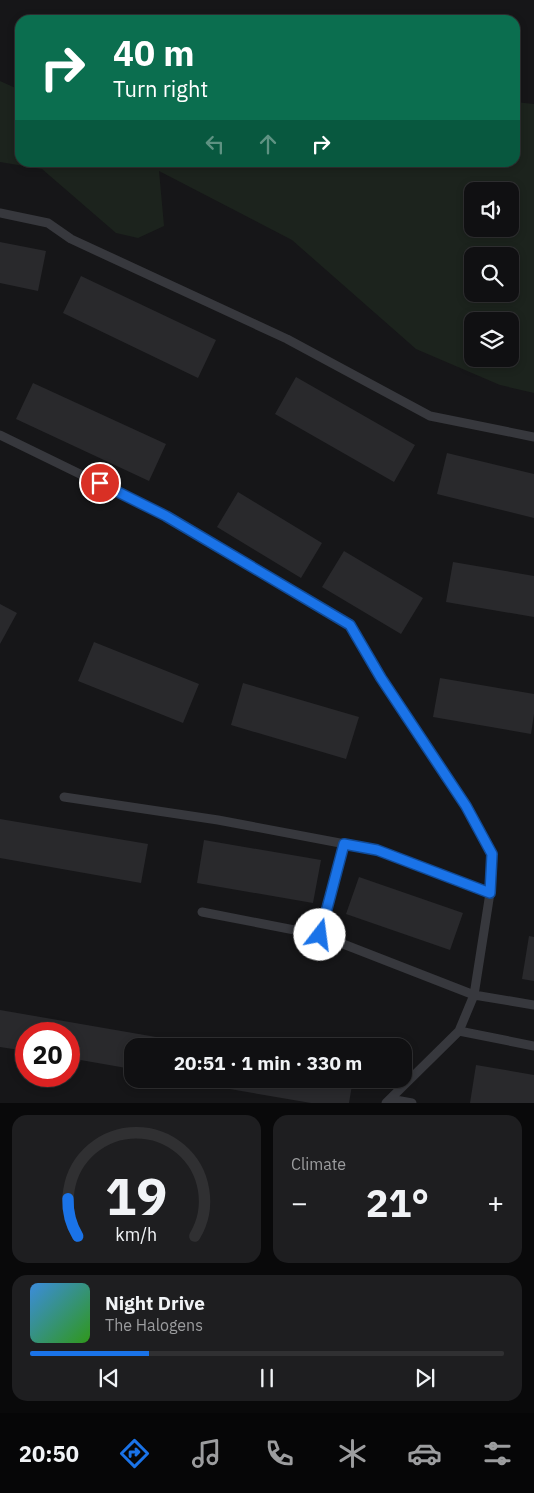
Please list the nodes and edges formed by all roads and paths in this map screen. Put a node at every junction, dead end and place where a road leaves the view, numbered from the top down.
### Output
1 (0, 213) edge
2 (0, 435) edge
3 (534, 437) edge
4 (64, 797) dead end
5 (344, 844) junction
6 (490, 893) junction
7 (202, 912) dead end
8 (320, 935) junction
9 (474, 995) junction
10 (534, 1005) edge
11 (459, 1031) junction
12 (534, 1046) edge
13 (388, 1101) edge
14 (412, 1103) edge

1 - 3 lane
2 - 6 lane
4 - 5 lane
5 - 6 lane
5 - 8 lane
6 - 9 lane
7 - 8 lane
8 - 9 lane
9 - 10 lane
9 - 11 lane
11 - 12 lane
11 - 13 lane
13 - 14 lane

